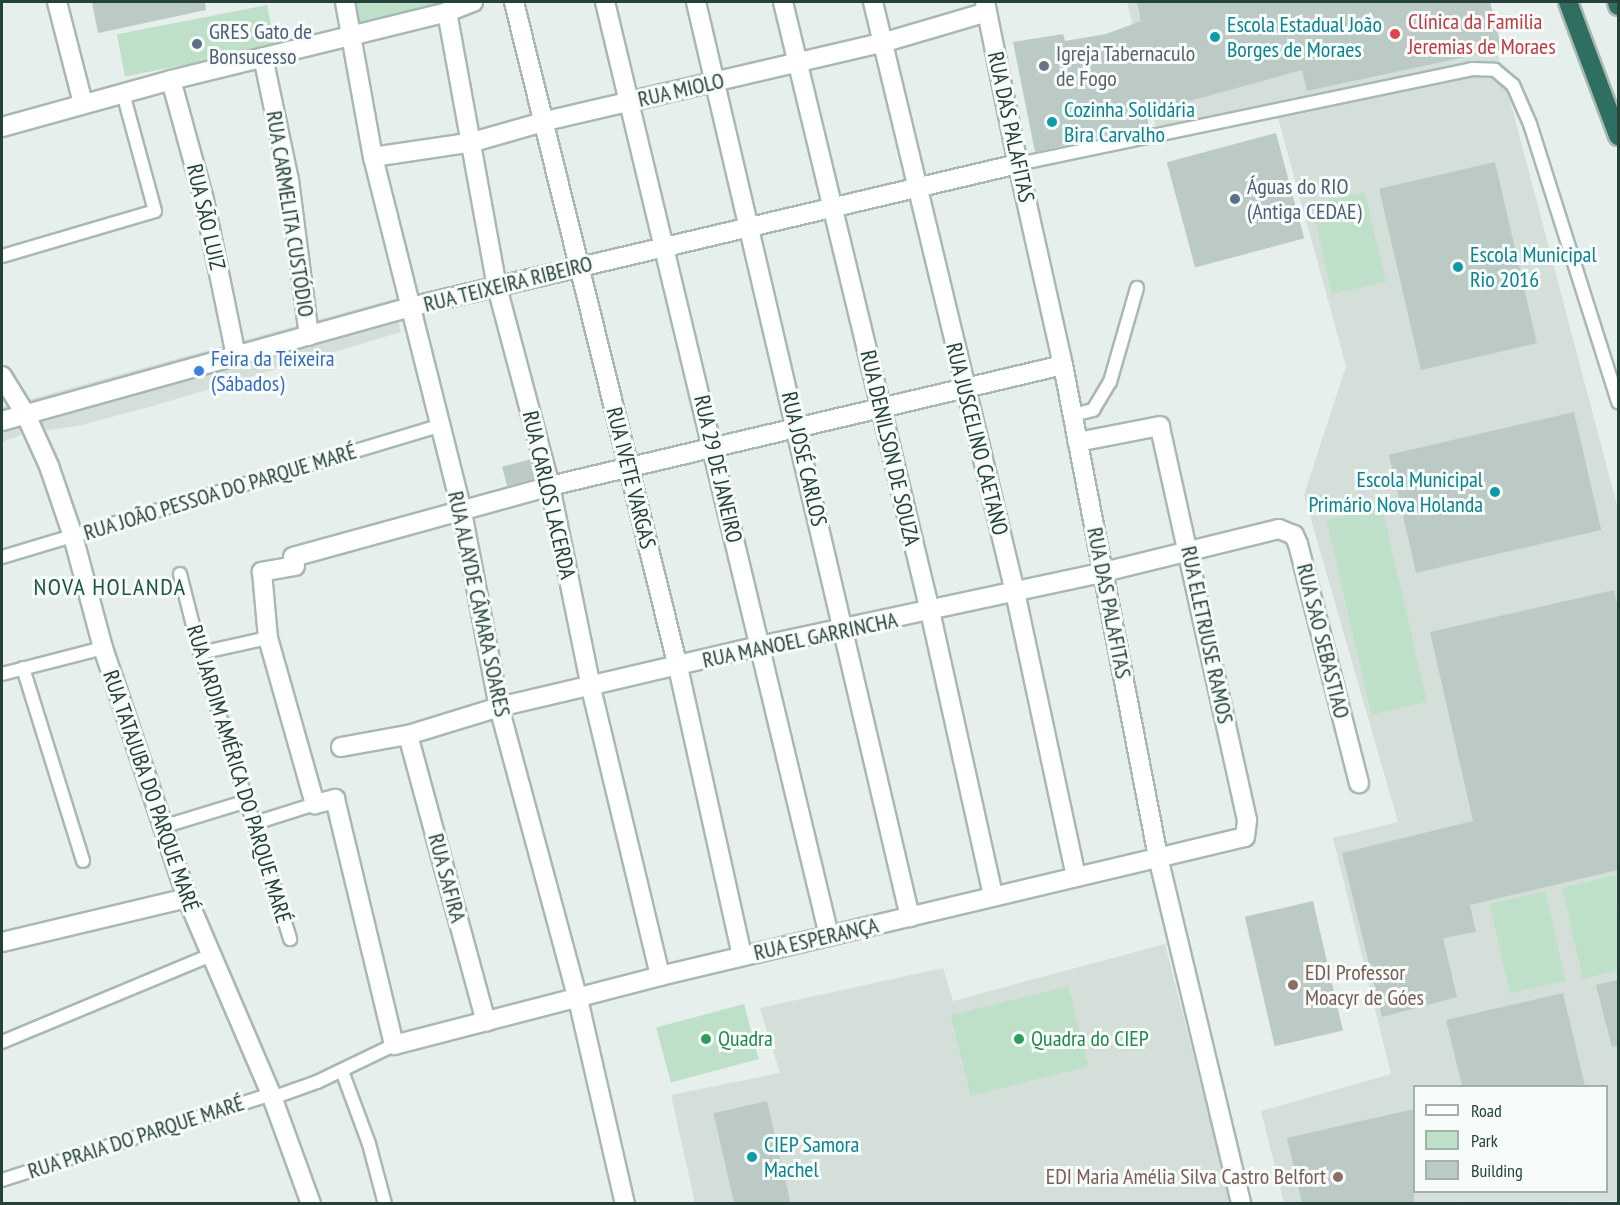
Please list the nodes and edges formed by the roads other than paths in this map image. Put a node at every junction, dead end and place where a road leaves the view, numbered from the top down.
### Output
1 (57, 2) edge
2 (345, 2) edge
3 (473, 2) edge
4 (514, 2) edge
5 (605, 2) edge
6 (696, 2) edge
7 (783, 2) edge
8 (873, 2) edge
9 (1569, 2) edge
10 (1617, 2) edge
11 (1618, 6) edge
12 (986, 7) edge
13 (447, 12) junction
14 (352, 34) junction
15 (885, 42) junction
16 (263, 57) junction
17 (800, 62) junction
18 (171, 80) junction
19 (716, 82) junction
20 (123, 93) junction
21 (632, 101) junction
22 (83, 103) junction
23 (546, 121) junction
24 (2, 127) edge
25 (1618, 136) edge
26 (473, 142) junction
27 (373, 157) junction
28 (1018, 164) junction
29 (916, 185) junction
30 (833, 205) junction
31 (750, 226) junction
32 (666, 246) junction
33 (2, 256) edge
34 (580, 266) junction
35 (497, 286) junction
36 (1137, 288) dead end
37 (410, 307) junction
38 (309, 336) junction
39 (236, 356) junction
40 (1063, 365) junction
41 (2, 376) edge
42 (964, 388) junction
43 (1618, 402) edge
44 (880, 408) junction
45 (26, 415) junction
46 (1073, 415) junction
47 (2, 421) edge
48 (439, 426) junction
49 (797, 428) junction
50 (1078, 442) junction
51 (712, 448) junction
52 (628, 468) junction
53 (550, 486) junction
54 (462, 512) junction
55 (1260, 533) joint
56 (73, 536) junction
57 (1189, 553) junction
58 (2, 557) edge
59 (1104, 572) junction
60 (180, 574) dead end
61 (1015, 592) junction
62 (930, 611) junction
63 (844, 630) junction
64 (268, 638) junction
65 (760, 646) junction
66 (103, 648) junction
67 (200, 653) junction
68 (678, 667) junction
69 (22, 668) junction
70 (2, 674) edge
71 (591, 688) junction
72 (499, 707) junction
73 (408, 735) junction
74 (341, 747) dead end
75 (1359, 783) dead end
76 (247, 801) junction
77 (315, 804) junction
78 (255, 823) junction
79 (162, 827) junction
80 (1240, 839) joint
81 (1158, 857) junction
82 (83, 861) dead end
83 (1076, 877) junction
84 (993, 896) junction
85 (187, 898) junction
86 (910, 917) junction
87 (829, 936) junction
88 (290, 939) dead end
89 (2, 942) edge
90 (209, 956) junction
91 (742, 956) junction
92 (660, 976) junction
93 (578, 999) junction
94 (486, 1022) junction
95 (2, 1042) edge
96 (394, 1045) junction
97 (342, 1071) junction
98 (272, 1096) junction
99 (2, 1179) edge
100 (311, 1203) edge
101 (385, 1203) edge
102 (625, 1203) edge
103 (1242, 1203) edge

1 - 22 street
2 - 14 street, RUA ALAYDE CÂMARA SOARES
3 - 13 street
4 - 23 street, RUA IVETE VARGAS
5 - 21 street, RUA 29 DE JANEIRO
6 - 19 street, RUA JOSÉ CARLOS
7 - 17 street, RUA DENILSON DE SOUZA
8 - 15 street, RUA JUSCELINO CAETANO
9 - 25 highway
10 - 11 highway
12 - 15 street, RUA MIOLO
12 - 28 street, RUA DAS PALAFITAS
13 - 14 street
13 - 26 street, RUA CARLOS LACERDA
14 - 16 street
14 - 27 street, RUA ALAYDE CÂMARA SOARES
15 - 17 street, RUA MIOLO
15 - 29 street, RUA JUSCELINO CAETANO
16 - 18 street
16 - 38 street, RUA CARMELITA CUSTÓDIO
17 - 19 street, RUA MIOLO
17 - 30 street, RUA DENILSON DE SOUZA
18 - 20 street
18 - 39 street, RUA SÃO LUIZ
19 - 21 street, RUA MIOLO
19 - 31 street, RUA JOSÉ CARLOS
20 - 22 street
20 - 33 lane
21 - 23 street, RUA MIOLO
21 - 32 street, RUA 29 DE JANEIRO
22 - 24 street
23 - 26 street, RUA MIOLO
23 - 34 street, RUA IVETE VARGAS
26 - 27 street, RUA MIOLO
26 - 35 street, RUA CARLOS LACERDA
27 - 37 street, RUA ALAYDE CÂMARA SOARES
28 - 29 street, RUA TEIXEIRA RIBEIRO
28 - 40 street, RUA DAS PALAFITAS
28 - 43 lane
29 - 30 street, RUA TEIXEIRA RIBEIRO
29 - 42 street, RUA JUSCELINO CAETANO
30 - 31 street, RUA TEIXEIRA RIBEIRO
30 - 44 street, RUA DENILSON DE SOUZA
31 - 32 street, RUA TEIXEIRA RIBEIRO
31 - 49 street, RUA JOSÉ CARLOS
32 - 34 street, RUA TEIXEIRA RIBEIRO
32 - 51 street, RUA 29 DE JANEIRO
34 - 35 street, RUA TEIXEIRA RIBEIRO
34 - 52 street, RUA IVETE VARGAS
35 - 37 street, RUA TEIXEIRA RIBEIRO
35 - 53 street, RUA CARLOS LACERDA
36 - 46 lane
37 - 38 street, RUA TEIXEIRA RIBEIRO
37 - 48 street, RUA ALAYDE CÂMARA SOARES
38 - 39 street, RUA TEIXEIRA RIBEIRO
39 - 45 street, RUA TEIXEIRA RIBEIRO
40 - 42 street
40 - 46 street, RUA DAS PALAFITAS
41 - 45 street, RUA TATAJUBA DO PARQUE MARÉ
42 - 44 street
42 - 61 street, RUA JUSCELINO CAETANO
44 - 49 street
44 - 62 street, RUA DENILSON DE SOUZA
45 - 47 street, RUA TEIXEIRA RIBEIRO
45 - 56 street, RUA TATAJUBA DO PARQUE MARÉ
46 - 50 street, RUA DAS PALAFITAS
48 - 54 street, RUA ALAYDE CÂMARA SOARES
48 - 56 lane, RUA JOÃO PESSOA DO PARQUE MARÉ
49 - 51 street
49 - 63 street, RUA JOSÉ CARLOS
50 - 57 street, RUA ELETRJUSE RAMOS
50 - 59 street, RUA DAS PALAFITAS
51 - 52 street
51 - 65 street, RUA 29 DE JANEIRO
52 - 53 street
52 - 68 street, RUA IVETE VARGAS
53 - 54 street
53 - 71 street, RUA CARLOS LACERDA
54 - 64 street
54 - 72 street, RUA ALAYDE CÂMARA SOARES
55 - 57 street, RUA MANOEL GARRINCHA
55 - 75 street, RUA SAO SEBASTIAO
56 - 58 lane, RUA JOÃO PESSOA DO PARQUE MARÉ
56 - 66 street, RUA TATAJUBA DO PARQUE MARÉ
57 - 59 street, RUA MANOEL GARRINCHA
57 - 80 street, RUA ELETRJUSE RAMOS
59 - 61 street, RUA MANOEL GARRINCHA
59 - 81 street, RUA DAS PALAFITAS
60 - 67 lane, RUA JARDIM AMÉRICA DO PARQUE MARÉ
61 - 62 street, RUA MANOEL GARRINCHA
61 - 83 street, RUA JUSCELINO CAETANO
62 - 63 street, RUA MANOEL GARRINCHA
62 - 84 street, RUA DENILSON DE SOUZA
63 - 65 street, RUA MANOEL GARRINCHA
63 - 86 street, RUA JOSÉ CARLOS
64 - 67 lane
64 - 77 street
65 - 68 street, RUA MANOEL GARRINCHA
65 - 87 street, RUA 29 DE JANEIRO
66 - 69 lane
66 - 79 street, RUA TATAJUBA DO PARQUE MARÉ
67 - 76 lane, RUA JARDIM AMÉRICA DO PARQUE MARÉ
68 - 71 street, RUA MANOEL GARRINCHA
68 - 91 street, RUA IVETE VARGAS
69 - 70 lane
69 - 82 lane
71 - 72 street, RUA MANOEL GARRINCHA
71 - 92 street, RUA CARLOS LACERDA
72 - 73 street, RUA MANOEL GARRINCHA
72 - 93 street, RUA ALAYDE CÂMARA SOARES
73 - 74 street, RUA MANOEL GARRINCHA
73 - 94 street, RUA SAFIRA
76 - 78 lane, RUA JARDIM AMÉRICA DO PARQUE MARÉ
76 - 79 lane
77 - 78 lane
77 - 96 street
78 - 88 lane, RUA JARDIM AMÉRICA DO PARQUE MARÉ
79 - 85 street, RUA TATAJUBA DO PARQUE MARÉ
80 - 81 street, RUA ESPERANÇA
81 - 83 street, RUA ESPERANÇA
81 - 103 street, RUA DAS PALAFITAS
83 - 84 street, RUA ESPERANÇA
84 - 86 street, RUA ESPERANÇA
85 - 89 street
85 - 90 street, RUA TATAJUBA DO PARQUE MARÉ
86 - 87 street, RUA ESPERANÇA
87 - 91 street, RUA ESPERANÇA
90 - 95 lane
90 - 98 street, RUA TATAJUBA DO PARQUE MARÉ
91 - 92 street, RUA ESPERANÇA
92 - 93 street, RUA ESPERANÇA
93 - 94 street, RUA ESPERANÇA
93 - 102 street, RUA ALAYDE CÂMARA SOARES
94 - 96 street, RUA ESPERANÇA
96 - 97 lane, RUA PRAIA DO PARQUE MARÉ
97 - 98 lane, RUA PRAIA DO PARQUE MARÉ
97 - 101 lane
98 - 99 lane, RUA PRAIA DO PARQUE MARÉ
98 - 100 street, RUA TATAJUBA DO PARQUE MARÉ

